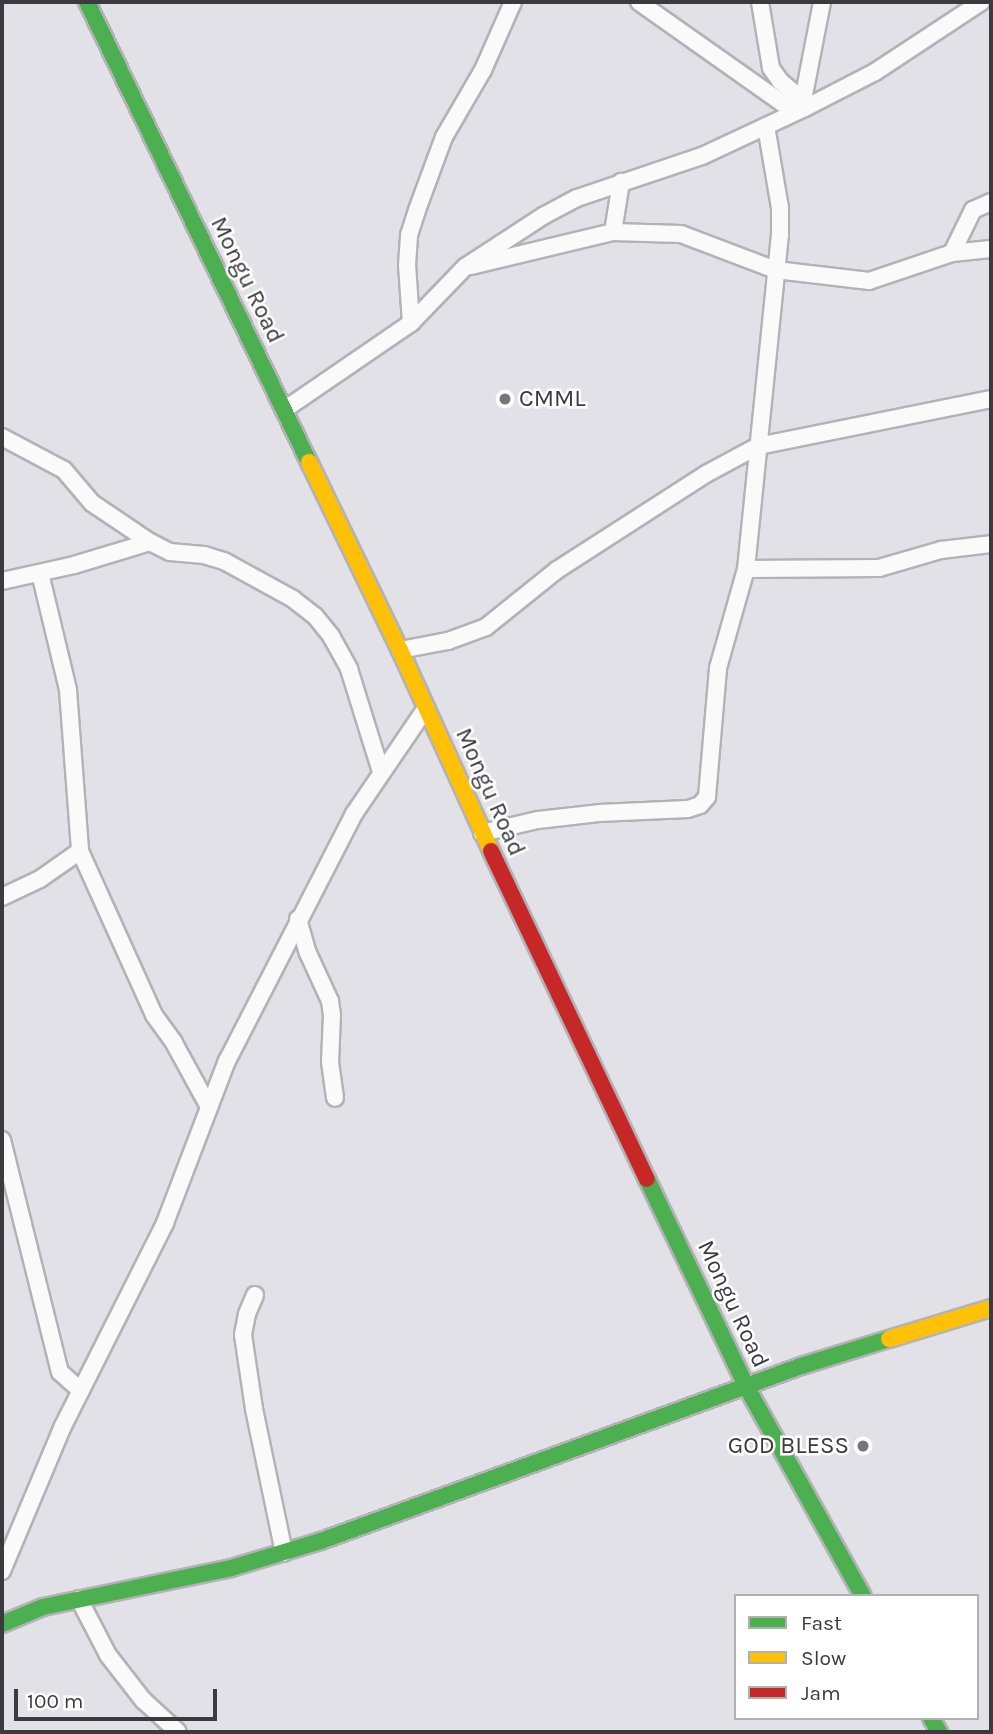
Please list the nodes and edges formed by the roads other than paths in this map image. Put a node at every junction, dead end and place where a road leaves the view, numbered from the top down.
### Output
1 (87, 2) edge
2 (513, 2) edge
3 (639, 2) edge
4 (760, 2) edge
5 (822, 2) edge
6 (981, 2) edge
7 (801, 106) junction
8 (766, 126) junction
9 (621, 182) junction
10 (991, 202) edge
11 (968, 220) junction
12 (613, 232) junction
13 (990, 251) edge
14 (952, 253) junction
15 (465, 267) junction
16 (776, 270) junction
17 (411, 323) junction
18 (991, 399) edge
19 (284, 410) junction
20 (2, 437) edge
21 (758, 446) junction
22 (150, 542) junction
23 (991, 544) edge
24 (746, 569) junction
25 (40, 573) junction
26 (2, 582) edge
27 (400, 650) junction
28 (426, 708) junction
29 (381, 772) junction
30 (482, 833) junction
31 (80, 851) junction
32 (2, 897) edge
33 (298, 919) junction
34 (335, 1098) dead end
35 (209, 1107) junction
36 (2, 1140) edge
37 (255, 1295) dead end
38 (991, 1308) edge
39 (746, 1386) junction
40 (81, 1391) junction
41 (284, 1553) junction
42 (2, 1571) edge
43 (862, 1594) edge
44 (79, 1599) junction
45 (2, 1624) edge
46 (178, 1732) edge

1 - 19 main road, Mongu Road
2 - 17 street
3 - 7 street
4 - 7 street
5 - 7 street
6 - 7 street
7 - 8 street
8 - 9 street
8 - 16 street
9 - 12 street
9 - 15 street
10 - 11 street
11 - 13 street
11 - 14 street
12 - 15 street
12 - 16 street
13 - 14 street
14 - 16 street
15 - 17 street
16 - 21 street
17 - 19 street
18 - 21 street
19 - 27 main road, Mongu Road
20 - 22 street
21 - 24 street
21 - 27 street
22 - 25 street
22 - 29 street
23 - 24 street
24 - 30 street
25 - 26 street
25 - 31 street
27 - 28 main road, Mongu Road
28 - 29 street
28 - 30 main road, Mongu Road
29 - 33 street
30 - 39 main road, Mongu Road
31 - 32 street
31 - 35 street
33 - 34 street
33 - 35 street
35 - 40 street
36 - 40 street
37 - 41 street
38 - 39 main road
39 - 41 main road
39 - 43 main road, Mongu Road
40 - 42 street
41 - 44 main road
44 - 45 main road
44 - 46 street

